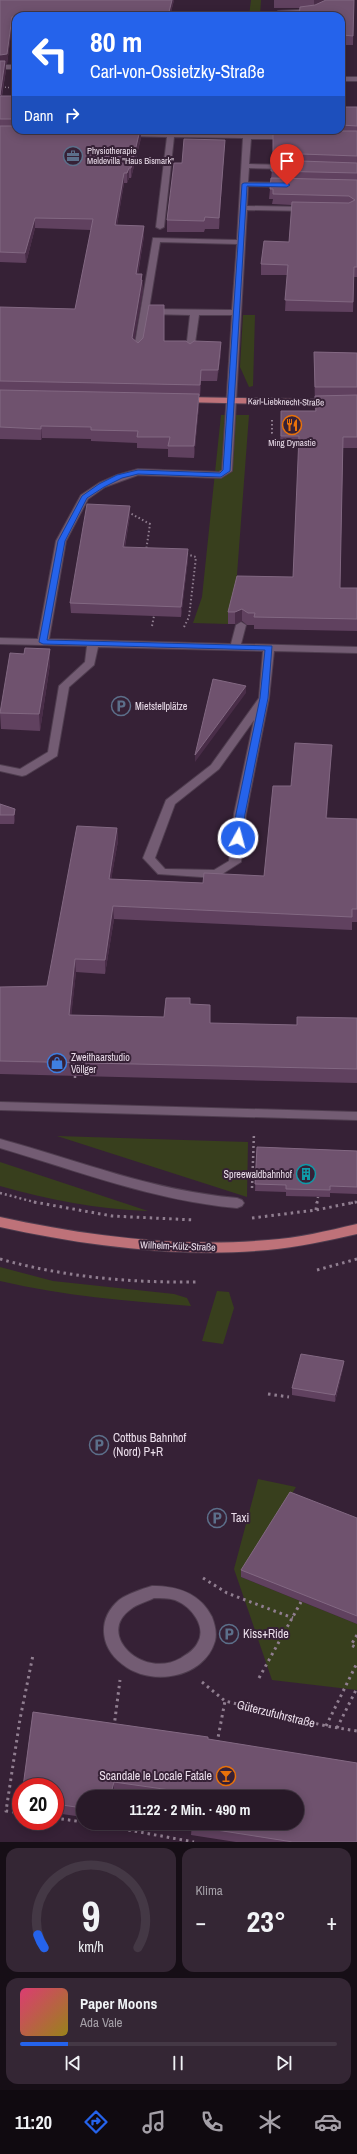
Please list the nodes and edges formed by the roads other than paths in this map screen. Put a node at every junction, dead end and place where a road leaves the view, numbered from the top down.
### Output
1 (322, 9) edge
2 (282, 12) edge
3 (318, 12) edge
4 (318, 12) edge
5 (0, 67) edge
6 (12, 67) edge
7 (345, 79) edge
8 (357, 79) edge
9 (118, 134) edge
10 (243, 134) edge
11 (265, 134) edge
12 (171, 135) junction
13 (295, 138) edge
14 (246, 166) junction
15 (293, 167) edge
16 (244, 184) junction
17 (297, 185) edge
18 (243, 208) junction
19 (318, 210) edge
20 (160, 227) dead end
21 (241, 242) junction
22 (144, 311) junction
23 (195, 312) junction
24 (236, 313) junction
25 (138, 349) edge
26 (190, 350) edge
27 (172, 400) edge
28 (232, 401) junction
29 (357, 403) edge
30 (241, 625) edge
31 (0, 641) edge
32 (43, 642) junction
33 (94, 643) junction
34 (235, 647) junction
35 (269, 647) junction
36 (357, 650) edge
37 (264, 698) junction
38 (0, 768) edge
39 (0, 1106) edge
40 (357, 1116) edge
41 (0, 1143) edge
42 (237, 1203) dead end
43 (0, 1222) edge
44 (357, 1229) edge
45 (181, 1667) joint

1 - 4 street
2 - 3 street
5 - 6 street
7 - 8 street
9 - 12 street
10 - 12 street
10 - 14 street
11 - 13 street
12 - 20 street
14 - 15 street
14 - 16 street
16 - 17 street
16 - 18 street
18 - 19 street
18 - 21 street
21 - 22 street
21 - 24 street
22 - 23 street
22 - 25 street
23 - 24 street
23 - 26 street
24 - 28 street
27 - 28 main road, Karl-Liebknecht-Straße
28 - 29 main road, Karl-Liebknecht-Straße
28 - 32 street
30 - 34 street
31 - 32 street
32 - 33 street
33 - 34 street
33 - 38 street
34 - 35 street
35 - 36 street
35 - 37 street
37 - 37 street
39 - 40 street
41 - 42 street
43 - 44 main road, Wilhelm-Külz-Straße
45 - 45 street

